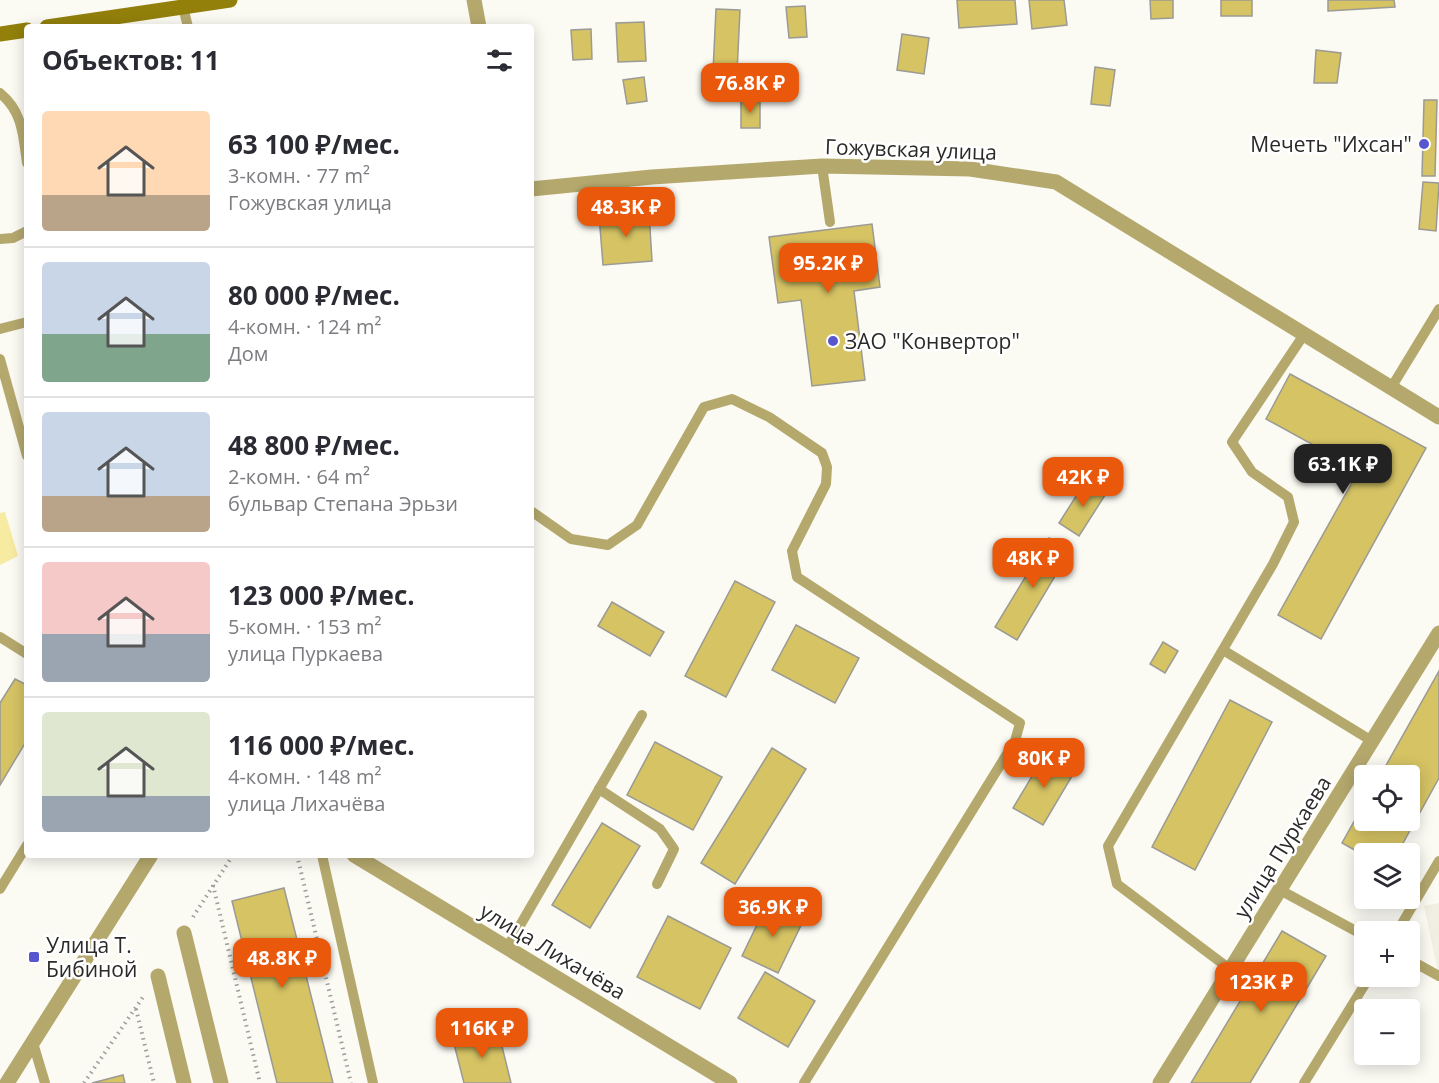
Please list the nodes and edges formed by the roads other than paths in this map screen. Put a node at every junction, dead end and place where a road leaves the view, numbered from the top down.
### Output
1 (230, 0) edge
2 (474, 0) edge
3 (183, 7) junction
4 (67, 24) edge
5 (187, 24) edge
6 (478, 24) edge
7 (24, 30) edge
8 (0, 34) edge
9 (0, 93) edge
10 (24, 139) edge
11 (822, 166) junction
12 (534, 189) edge
13 (830, 222) dead end
14 (24, 233) edge
15 (0, 239) edge
16 (1439, 309) edge
17 (24, 323) edge
18 (0, 329) edge
19 (1304, 336) junction
20 (0, 360) edge
21 (1391, 388) junction
22 (1439, 417) edge
23 (24, 445) edge
24 (534, 513) edge
25 (1439, 633) edge
26 (0, 637) edge
27 (1223, 650) junction
28 (24, 652) edge
29 (642, 716) dead end
30 (1372, 741) junction
31 (599, 789) junction
32 (24, 850) edge
33 (149, 858) edge
34 (323, 858) edge
35 (359, 858) edge
36 (1439, 861) edge
37 (657, 884) dead end
38 (0, 889) edge
39 (1280, 890) junction
40 (1404, 921) edge
41 (1354, 930) edge
42 (184, 933) dead end
43 (507, 948) junction
44 (1420, 966) edge
45 (1231, 970) junction
46 (158, 976) dead end
47 (1439, 976) edge
48 (1363, 987) edge
49 (33, 1043) junction
50 (7, 1083) edge
51 (45, 1083) edge
52 (184, 1083) edge
53 (221, 1083) edge
54 (373, 1083) edge
55 (730, 1083) edge
56 (804, 1083) edge
57 (1160, 1083) edge
58 (1304, 1083) edge

1 - 3 main road
2 - 6 street
3 - 4 main road
3 - 5 lane
7 - 8 main road
9 - 10 lane
11 - 12 street, Гожувская улица
11 - 13 lane
11 - 19 street, Гожувская улица
14 - 15 lane
16 - 21 lane
17 - 18 lane
19 - 21 street, Гожувская улица
19 - 27 lane
20 - 23 lane
21 - 22 street, Гожувская улица
24 - 56 lane
25 - 30 street, улица Пуркаева
26 - 28 lane
27 - 30 lane
27 - 45 lane
29 - 31 lane
30 - 39 street, улица Пуркаева
31 - 37 lane
31 - 43 lane
32 - 38 lane
33 - 49 street
34 - 54 lane
35 - 43 street, улица Лихачёва
36 - 40 lane
39 - 41 lane
39 - 45 street, улица Пуркаева
42 - 53 street
43 - 55 street, улица Лихачёва
44 - 47 lane
45 - 57 street, улица Пуркаева
46 - 52 street
48 - 58 lane
49 - 50 street
49 - 51 lane

